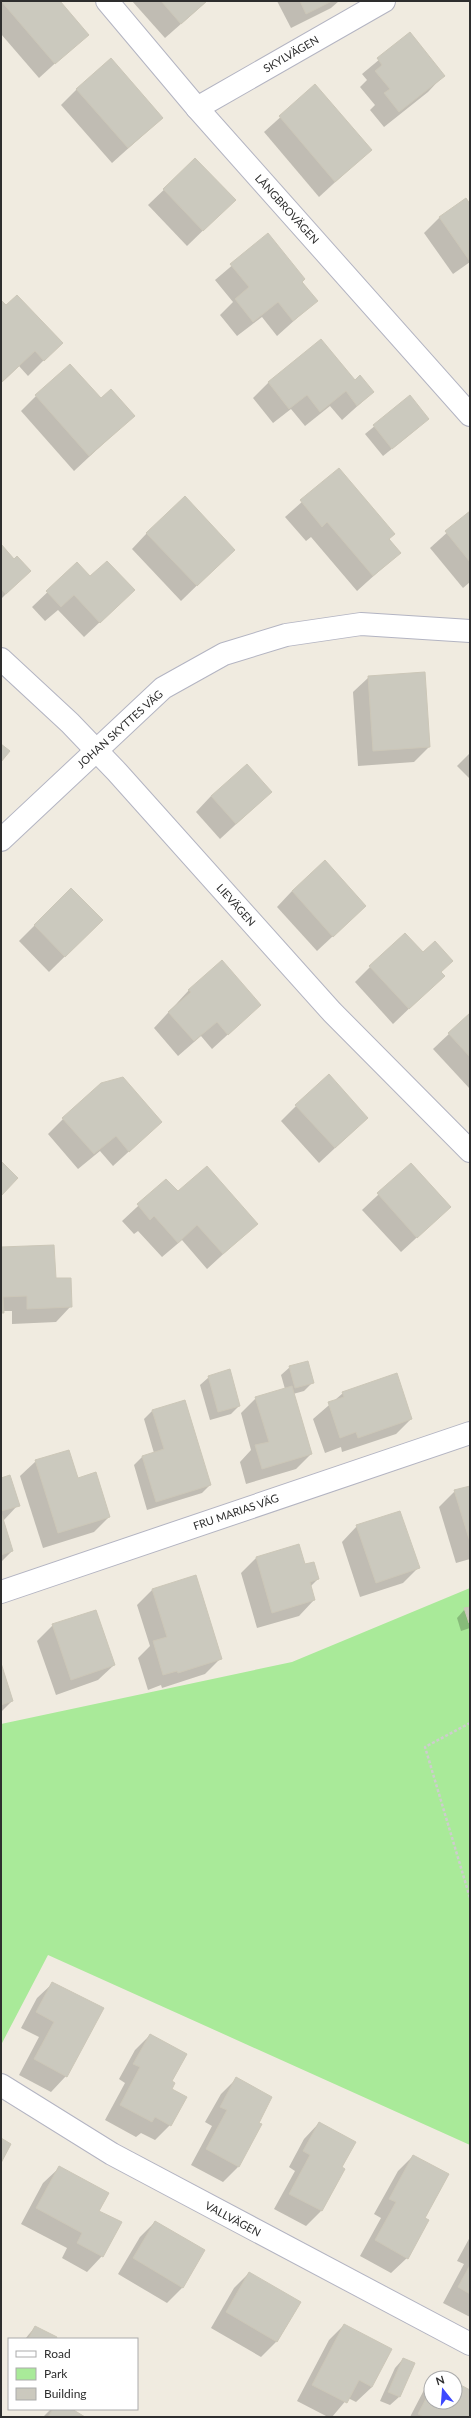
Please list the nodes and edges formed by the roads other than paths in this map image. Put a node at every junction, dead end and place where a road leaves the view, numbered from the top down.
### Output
1 (107, 1) edge
2 (384, 1) edge
3 (197, 108) junction
4 (470, 414) edge
5 (470, 631) edge
6 (1, 659) edge
7 (95, 750) junction
8 (1, 840) edge
9 (470, 1151) edge
10 (470, 1433) edge
11 (1, 1592) edge
12 (1, 2085) edge
13 (470, 2344) edge

1 - 3 street, LÅNGBROVÄGEN
2 - 3 street, SKYLVÄGEN
3 - 4 street, LÅNGBROVÄGEN
5 - 7 street, JOHAN SKYTTES VÄG
6 - 7 street, LIEVÄGEN
7 - 8 street, JOHAN SKYTTES VÄG
7 - 9 street, LIEVÄGEN
10 - 11 street, FRU MARIAS VÄG
12 - 13 street, VALLVÄGEN

